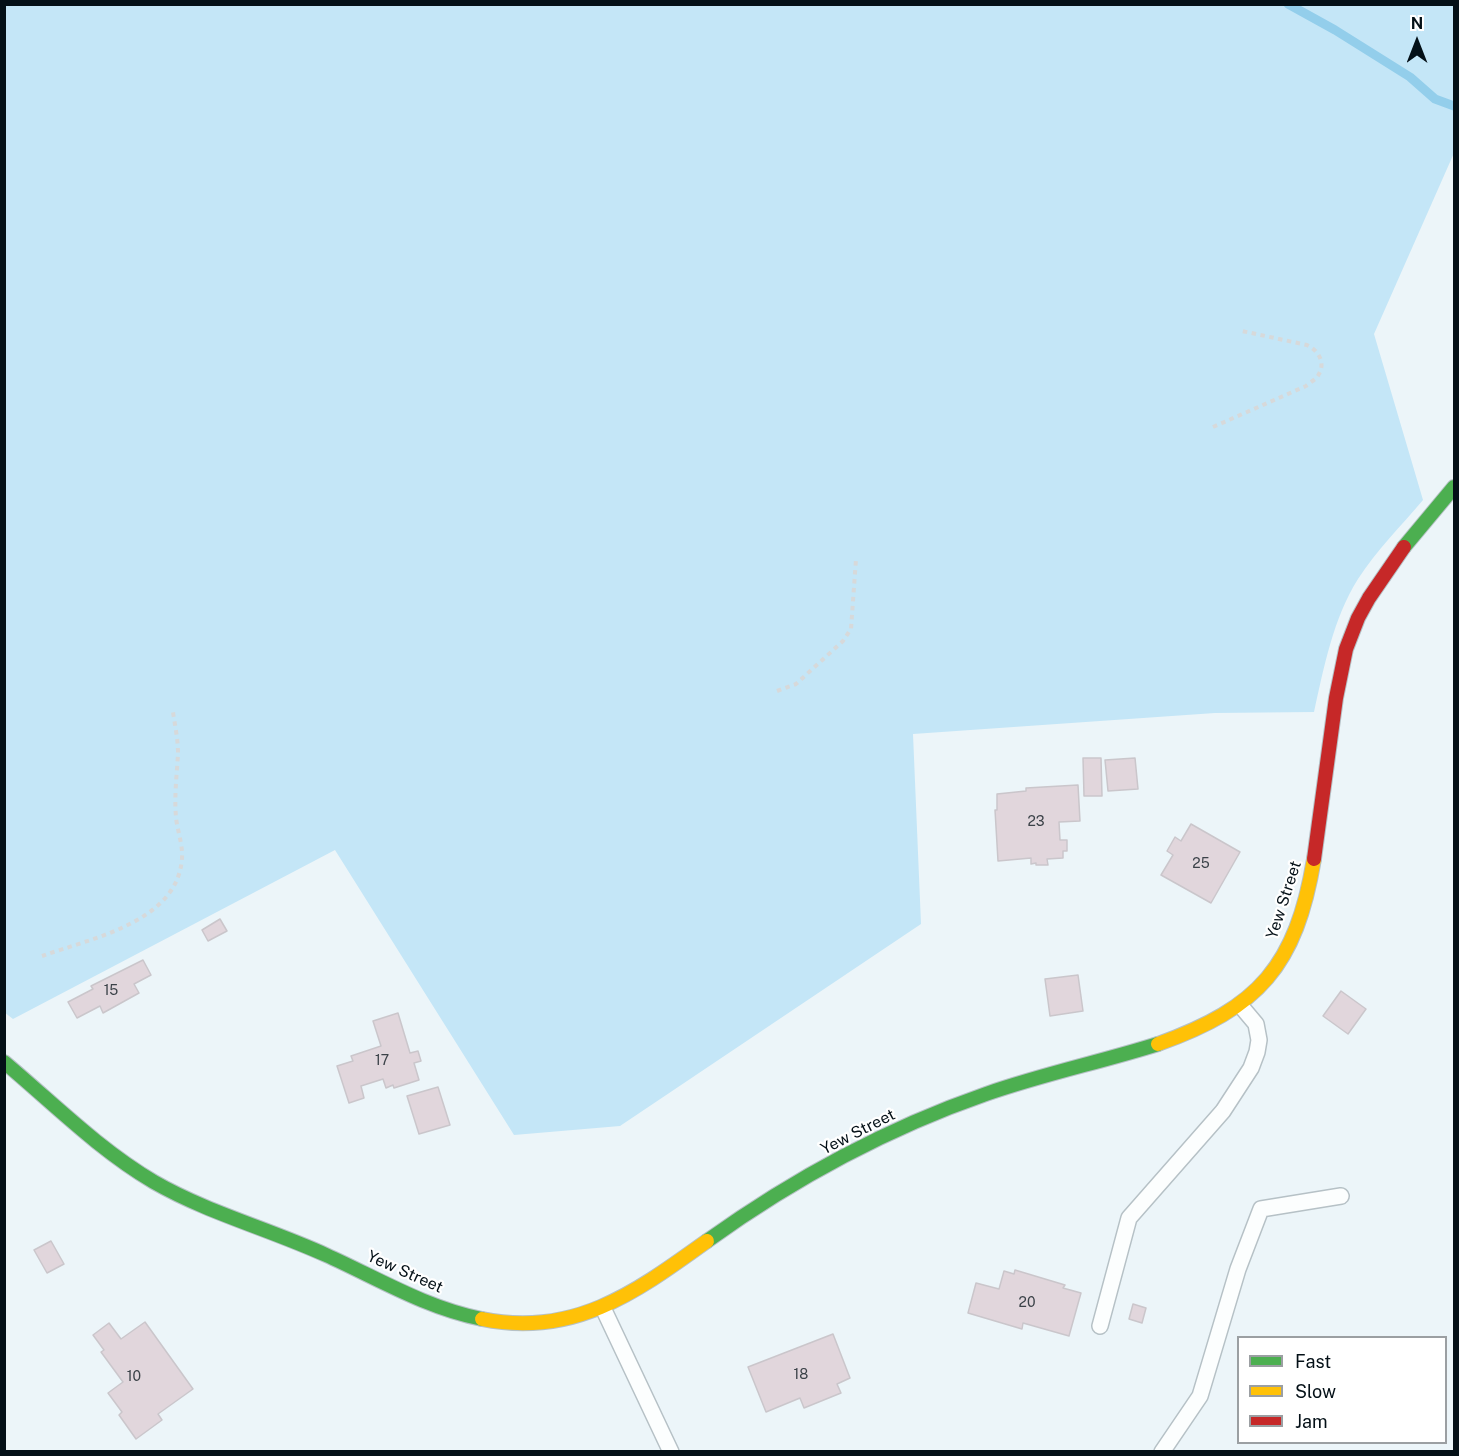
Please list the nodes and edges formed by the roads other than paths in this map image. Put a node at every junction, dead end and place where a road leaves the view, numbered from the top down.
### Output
1 (1455, 487) edge
2 (1240, 1005) junction
3 (4, 1062) edge
4 (1341, 1196) dead end
5 (603, 1308) junction
6 (1100, 1326) dead end
7 (670, 1452) edge
8 (1162, 1452) edge

1 - 2 street, Yew Street
2 - 5 street, Yew Street
2 - 6 lane
3 - 5 street, Yew Street
4 - 8 lane
5 - 7 lane

